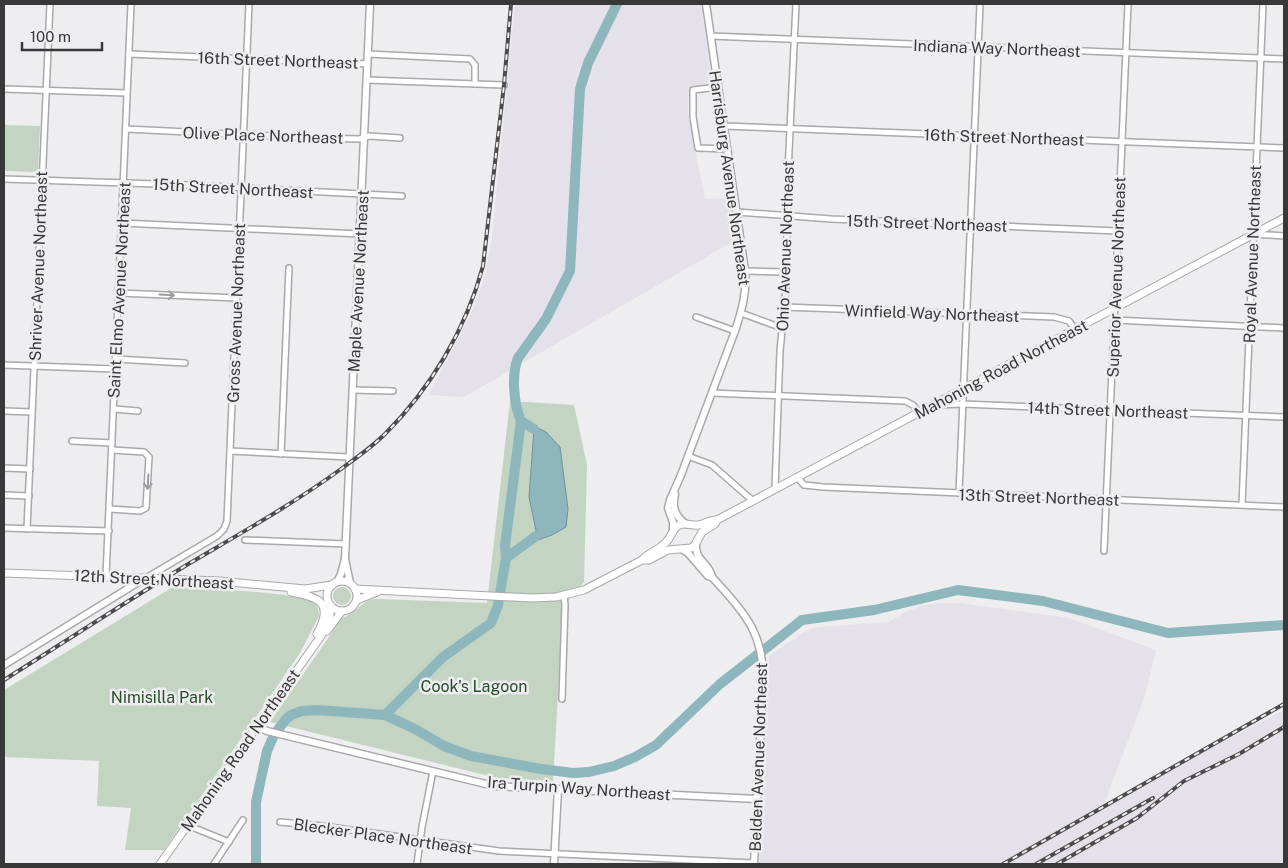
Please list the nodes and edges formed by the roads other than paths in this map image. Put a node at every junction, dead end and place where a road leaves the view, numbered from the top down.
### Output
1 (50, 4) edge
2 (131, 4) edge
3 (249, 4) edge
4 (370, 4) edge
5 (706, 4) edge
6 (796, 4) edge
7 (980, 4) edge
8 (1128, 4) edge
9 (1262, 4) edge
10 (711, 36) junction
11 (794, 39) junction
12 (978, 47) junction
13 (1125, 53) junction
14 (129, 54) junction
15 (368, 54) junction
16 (1260, 58) junction
17 (247, 59) junction
18 (1284, 60) edge
19 (368, 64) junction
20 (367, 80) junction
21 (475, 84) junction
22 (504, 85) dead end
23 (718, 87) junction
24 (4, 89) edge
25 (46, 90) junction
26 (127, 93) junction
27 (724, 126) junction
28 (790, 128) junction
29 (126, 129) junction
30 (244, 135) junction
31 (974, 135) junction
32 (364, 138) junction
33 (400, 138) dead end
34 (1122, 141) junction
35 (1256, 147) junction
36 (1284, 148) edge
37 (727, 149) junction
38 (4, 178) edge
39 (42, 180) junction
40 (124, 183) junction
41 (241, 188) junction
42 (362, 194) junction
43 (402, 196) dead end
44 (737, 212) junction
45 (787, 216) junction
46 (1284, 218) edge
47 (122, 223) junction
48 (970, 225) junction
49 (239, 228) junction
50 (1118, 231) junction
51 (360, 234) junction
52 (1253, 234) junction
53 (1284, 236) edge
54 (289, 268) dead end
55 (745, 270) junction
56 (786, 272) junction
57 (119, 293) junction
58 (237, 298) junction
59 (784, 307) junction
60 (1115, 308) junction
61 (741, 313) junction
62 (967, 314) junction
63 (696, 317) dead end
64 (1114, 320) junction
65 (1249, 326) junction
66 (782, 328) junction
67 (1284, 328) edge
68 (1075, 329) junction
69 (735, 331) junction
70 (116, 360) junction
71 (185, 363) dead end
72 (4, 365) edge
73 (34, 366) junction
74 (115, 369) junction
75 (964, 388) junction
76 (353, 390) junction
77 (393, 391) dead end
78 (712, 393) junction
79 (778, 397) junction
80 (964, 404) junction
81 (932, 405) junction
82 (114, 409) junction
83 (1111, 410) junction
84 (4, 411) edge
85 (138, 411) dead end
86 (32, 412) junction
87 (918, 412) junction
88 (1246, 416) junction
89 (1284, 417) edge
90 (72, 441) dead end
91 (112, 443) junction
92 (112, 450) junction
93 (230, 451) junction
94 (281, 454) junction
95 (688, 456) junction
96 (350, 457) junction
97 (4, 468) edge
98 (30, 469) junction
99 (797, 477) junction
100 (775, 489) junction
101 (675, 491) junction
102 (959, 493) junction
103 (4, 495) edge
104 (28, 496) junction
105 (1107, 499) junction
106 (753, 501) junction
107 (1242, 505) junction
108 (1284, 507) edge
109 (110, 509) junction
110 (717, 520) junction
111 (687, 524) junction
112 (4, 528) edge
113 (27, 529) junction
114 (109, 531) junction
115 (673, 533) junction
116 (245, 540) dead end
117 (697, 541) junction
118 (346, 544) junction
119 (681, 549) junction
120 (1104, 551) dead end
121 (345, 559) junction
122 (642, 560) junction
123 (4, 573) edge
124 (106, 576) junction
125 (712, 577) junction
126 (145, 578) junction
127 (262, 584) junction
128 (334, 584) junction
129 (353, 586) junction
130 (305, 589) junction
131 (380, 591) junction
132 (564, 596) junction
133 (357, 600) junction
134 (330, 604) junction
135 (342, 611) junction
136 (321, 636) junction
137 (304, 659) junction
138 (4, 665) edge
139 (562, 699) dead end
140 (257, 726) junction
141 (433, 771) junction
142 (558, 789) junction
143 (757, 799) junction
144 (243, 820) dead end
145 (280, 822) dead end
146 (187, 825) junction
147 (420, 840) junction
148 (229, 842) junction
149 (554, 854) junction
150 (162, 864) edge
151 (214, 864) edge
152 (417, 864) edge
153 (554, 864) edge
154 (754, 864) edge

1 - 25 street, Shriver Avenue Northeast
2 - 14 street, Saint Elmo Avenue Northeast
3 - 17 street, Gross Avenue Northeast
4 - 15 street, Maple Avenue Northeast
5 - 10 street, Harrisburg Avenue Northeast
6 - 11 street, Ohio Avenue Northeast
7 - 12 street
8 - 13 street, Superior Avenue Northeast
9 - 16 street, Royal Avenue Northeast
10 - 11 street, Indiana Way Northeast
10 - 23 street, Harrisburg Avenue Northeast
11 - 12 street, Indiana Way Northeast
11 - 28 street, Ohio Avenue Northeast
12 - 13 street, Indiana Way Northeast
12 - 31 street
13 - 16 street, Indiana Way Northeast
13 - 34 street, Superior Avenue Northeast
14 - 17 street, 16th Street Northeast
14 - 26 street, Saint Elmo Avenue Northeast
15 - 19 street, Maple Avenue Northeast
15 - 21 street
16 - 18 street, Indiana Way Northeast
16 - 35 street, Royal Avenue Northeast
17 - 19 street, 16th Street Northeast
17 - 30 street, Gross Avenue Northeast
19 - 20 street, Maple Avenue Northeast
20 - 21 street, 16th Street Northeast
20 - 32 street, Maple Avenue Northeast
21 - 22 street, 16th Street Northeast
23 - 27 street, Harrisburg Avenue Northeast
23 - 37 street
24 - 25 street
25 - 26 street
25 - 39 street, Shriver Avenue Northeast
26 - 29 street, Saint Elmo Avenue Northeast
27 - 28 street, 16th Street Northeast
27 - 37 street, Harrisburg Avenue Northeast
28 - 31 street, 16th Street Northeast
28 - 45 street, Ohio Avenue Northeast
29 - 30 street, Olive Place Northeast
29 - 40 street, Saint Elmo Avenue Northeast
30 - 32 street, Olive Place Northeast
30 - 41 street, Gross Avenue Northeast
31 - 34 street, 16th Street Northeast
31 - 48 street
32 - 33 street, Olive Place Northeast
32 - 42 street, Maple Avenue Northeast
34 - 35 street, 16th Street Northeast
34 - 50 street, Superior Avenue Northeast
35 - 36 street, 16th Street Northeast
35 - 52 street, Royal Avenue Northeast
37 - 44 street, Harrisburg Avenue Northeast
38 - 39 street, 15th Street Northeast
39 - 40 street, 15th Street Northeast
39 - 73 street, Shriver Avenue Northeast
40 - 41 street, 15th Street Northeast
40 - 47 street, Saint Elmo Avenue Northeast
41 - 42 street, 15th Street Northeast
41 - 49 street, Gross Avenue Northeast
42 - 43 street, 15th Street Northeast
42 - 51 street, Maple Avenue Northeast
44 - 45 street, 15th Street Northeast
44 - 55 street, Harrisburg Avenue Northeast
45 - 48 street, 15th Street Northeast
45 - 56 street, Ohio Avenue Northeast
46 - 52 main road, Mahoning Road Northeast
47 - 49 street
47 - 57 street, Saint Elmo Avenue Northeast
48 - 50 street, 15th Street Northeast
48 - 62 street
49 - 51 street
49 - 58 street, Gross Avenue Northeast
50 - 60 street, Superior Avenue Northeast
51 - 76 street, Maple Avenue Northeast
52 - 53 street
52 - 60 main road, Mahoning Road Northeast
52 - 65 street, Royal Avenue Northeast
54 - 94 street
55 - 56 street
55 - 61 street, Harrisburg Avenue Northeast
56 - 59 street, Ohio Avenue Northeast
57 -> 58 street
57 - 70 street, Saint Elmo Avenue Northeast
58 - 93 street, Gross Avenue Northeast
59 - 62 street, Winfield Way Northeast
59 - 66 street, Ohio Avenue Northeast
60 - 64 street, Superior Avenue Northeast
60 - 68 main road, Mahoning Road Northeast
61 - 66 street
61 - 69 street, Harrisburg Avenue Northeast
62 - 68 street, Winfield Way Northeast
62 - 75 street
63 - 69 street
64 - 65 street
64 - 83 street, Superior Avenue Northeast
65 - 67 street
65 - 88 street, Royal Avenue Northeast
66 - 79 street, Ohio Avenue Northeast
68 - 75 main road, Mahoning Road Northeast
69 - 78 street, Harrisburg Avenue Northeast
70 - 71 street
70 - 74 street, Saint Elmo Avenue Northeast
72 - 73 street
73 - 74 street
73 - 86 street, Shriver Avenue Northeast
74 - 82 street, Saint Elmo Avenue Northeast
75 - 80 street
75 - 81 main road, Mahoning Road Northeast
76 - 77 street
76 - 96 street, Maple Avenue Northeast
78 - 79 street
78 - 95 street, Harrisburg Avenue Northeast
79 - 87 street
79 - 100 street, Ohio Avenue Northeast
80 - 81 street, 14th Street Northeast
80 - 83 street, 14th Street Northeast
80 - 102 street
81 - 87 main road, Mahoning Road Northeast
82 - 85 street
82 - 91 street, Saint Elmo Avenue Northeast
83 - 88 street, 14th Street Northeast
83 - 105 street, Superior Avenue Northeast
84 - 86 street
86 - 98 street, Shriver Avenue Northeast
87 - 99 main road, Mahoning Road Northeast
88 - 89 street, 14th Street Northeast
88 - 107 street, Royal Avenue Northeast
90 - 91 street
91 - 92 street, Saint Elmo Avenue Northeast
92 - 109 street, Saint Elmo Avenue Northeast
92 -> 109 street
93 - 94 street
93 - 126 street, Gross Avenue Northeast
94 - 96 street
95 - 101 street, Harrisburg Avenue Northeast
95 - 106 street
96 - 118 street, Maple Avenue Northeast
97 - 98 street
98 - 104 street, Shriver Avenue Northeast
99 - 100 main road, Mahoning Road Northeast
99 - 102 street, 13th Street Northeast
100 - 106 main road, Mahoning Road Northeast
101 - 111 street, Harrisburg Avenue Northeast
101 - 115 street, Harrisburg Avenue Northeast
102 - 105 street, 13th Street Northeast
103 - 104 street
104 - 113 street, Shriver Avenue Northeast
105 - 107 street, 13th Street Northeast
105 - 120 street, Superior Avenue Northeast
106 - 110 main road, Mahoning Road Northeast
107 - 108 street, 13th Street Northeast
109 - 114 street, Saint Elmo Avenue Northeast
110 - 111 main road, Mahoning Road Northeast
110 - 117 main road, Mahoning Road Northeast
111 - 115 main road
111 - 117 main road
112 - 113 street
113 - 114 street
114 - 124 street, Saint Elmo Avenue Northeast
115 - 119 main road
115 - 122 main road
116 - 118 street
117 - 119 main road
117 - 125 street, Belden Avenue Northeast
118 - 121 street, Maple Avenue Northeast
119 - 122 main road
119 - 125 street, Belden Avenue Northeast
121 - 128 street, Maple Avenue Northeast
121 - 129 street, Maple Avenue Northeast
122 - 132 main road
123 - 124 main road, 12th Street Northeast
124 - 126 main road, 12th Street Northeast
125 - 143 street, Belden Avenue Northeast
126 - 127 main road, 12th Street Northeast
126 - 138 street
127 - 130 main road, 12th Street Northeast
127 - 137 main road
128 - 129 main road
128 - 130 main road, 12th Street Northeast
128 - 134 main road
129 - 131 main road
129 - 133 main road
130 - 134 main road, 12th Street Northeast
131 - 132 main road
131 - 133 main road
132 - 139 street
133 - 135 main road
134 - 135 main road
134 - 136 main road, Mahoning Road Northeast
135 - 136 main road, Mahoning Road Northeast
136 - 137 main road, Mahoning Road Northeast
137 - 140 main road, Mahoning Road Northeast
140 - 141 street, Ira Turpin Way Northeast
140 - 146 main road, Mahoning Road Northeast
141 - 142 street, Ira Turpin Way Northeast
141 - 147 street
142 - 143 street, Ira Turpin Way Northeast
142 - 149 street
143 - 154 street, Belden Avenue Northeast
144 - 148 street
145 - 147 street, Blecker Place Northeast
146 - 148 street
146 - 150 main road, Mahoning Road Northeast
147 - 149 street, Blecker Place Northeast
147 - 152 street
148 - 151 street
149 - 153 street
149 - 154 street, Blecker Place Northeast

